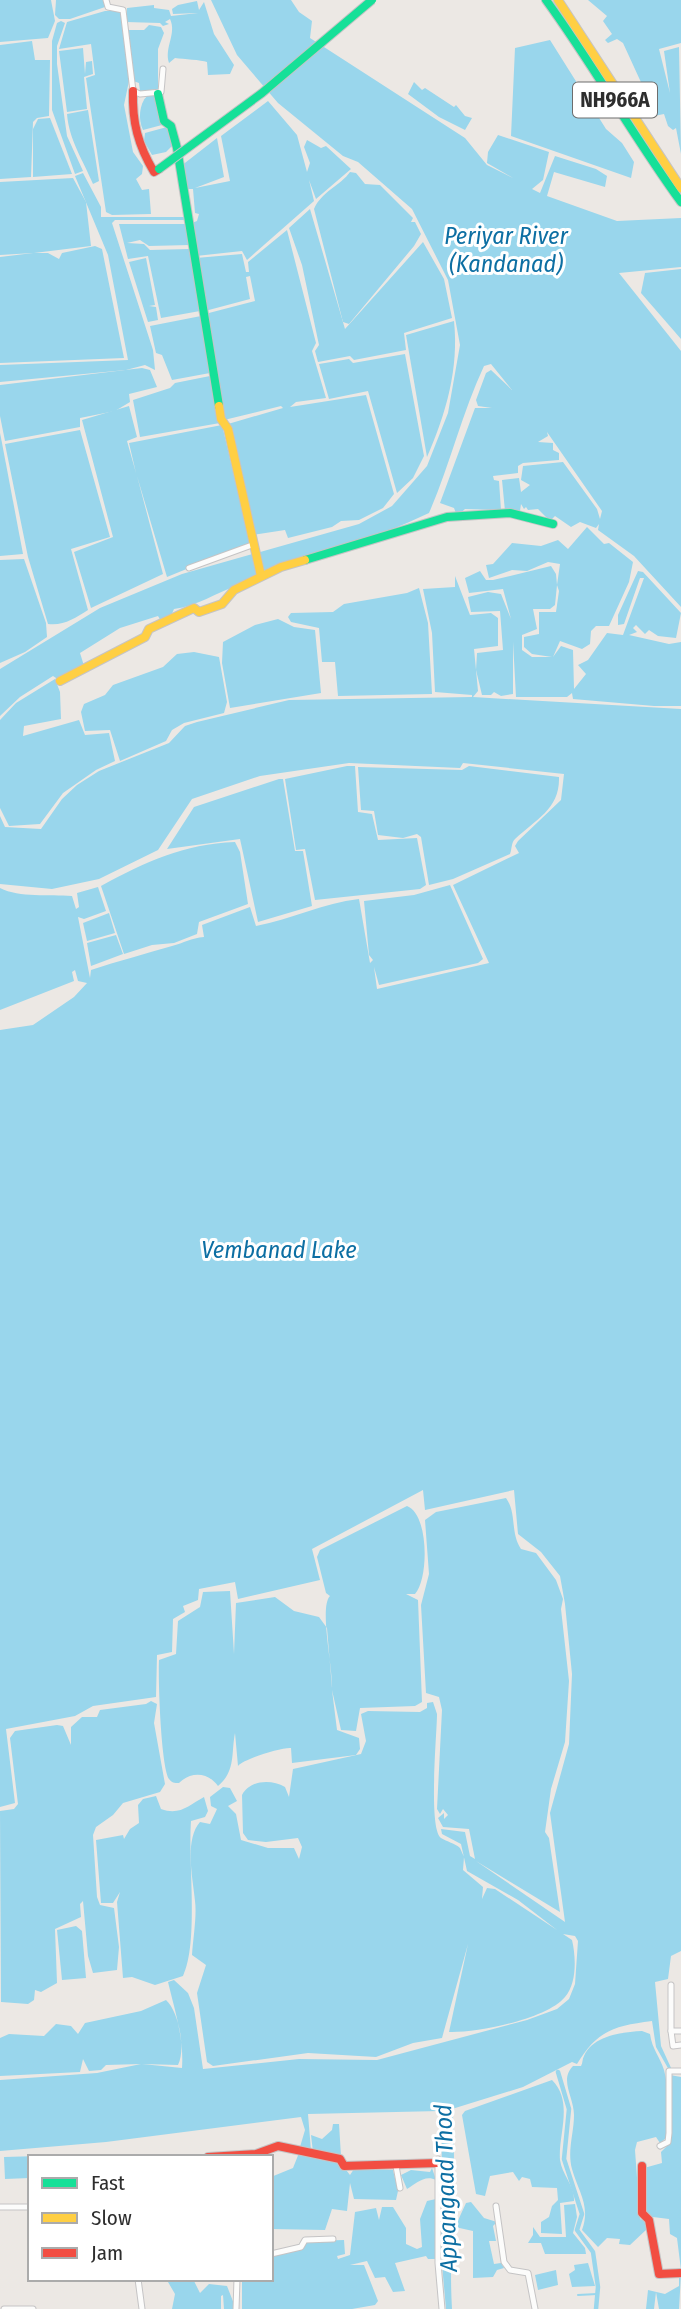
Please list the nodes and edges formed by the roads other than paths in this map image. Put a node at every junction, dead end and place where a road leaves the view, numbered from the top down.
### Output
1 (106, 0) edge
2 (372, 0) edge
3 (546, 0) edge
4 (558, 0) edge
5 (163, 69) dead end
6 (132, 91) junction
7 (158, 94) junction
8 (681, 188) edge
9 (681, 202) edge
10 (553, 524) dead end
11 (251, 546) junction
12 (189, 568) dead end
13 (259, 577) junction
14 (60, 681) dead end
15 (671, 1985) dead end
16 (671, 2031) junction
17 (681, 2031) edge
18 (681, 2045) edge
19 (681, 2071) edge
20 (660, 2146) dead end
21 (242, 2155) edge
22 (438, 2161) joint
23 (396, 2166) junction
24 (642, 2166) dead end
25 (400, 2188) dead end
26 (496, 2206) dead end
27 (0, 2207) edge
28 (28, 2207) edge
29 (333, 2239) dead end
30 (273, 2254) edge
31 (681, 2273) edge
32 (138, 2281) edge
33 (237, 2281) edge
34 (4, 2309) edge
35 (33, 2309) edge
36 (142, 2309) edge
37 (236, 2309) edge
38 (443, 2309) edge
39 (534, 2309) edge

1 - 6 street
2 - 6 main road, bridge
3 - 9 main road, NH966A
4 - 8 main road, NH966A
5 - 7 street
6 - 7 street
7 - 11 main road
10 - 13 main road
11 - 12 street
11 - 13 main road
13 - 14 main road
15 - 16 street
16 - 17 street
16 - 18 street
19 - 20 street
21 - 23 main road
22 - 23 main road
22 - 38 street
23 - 25 street
24 - 31 main road
26 - 39 street
27 - 28 street
29 - 30 street
32 - 36 street
33 - 37 street
34 - 35 street

